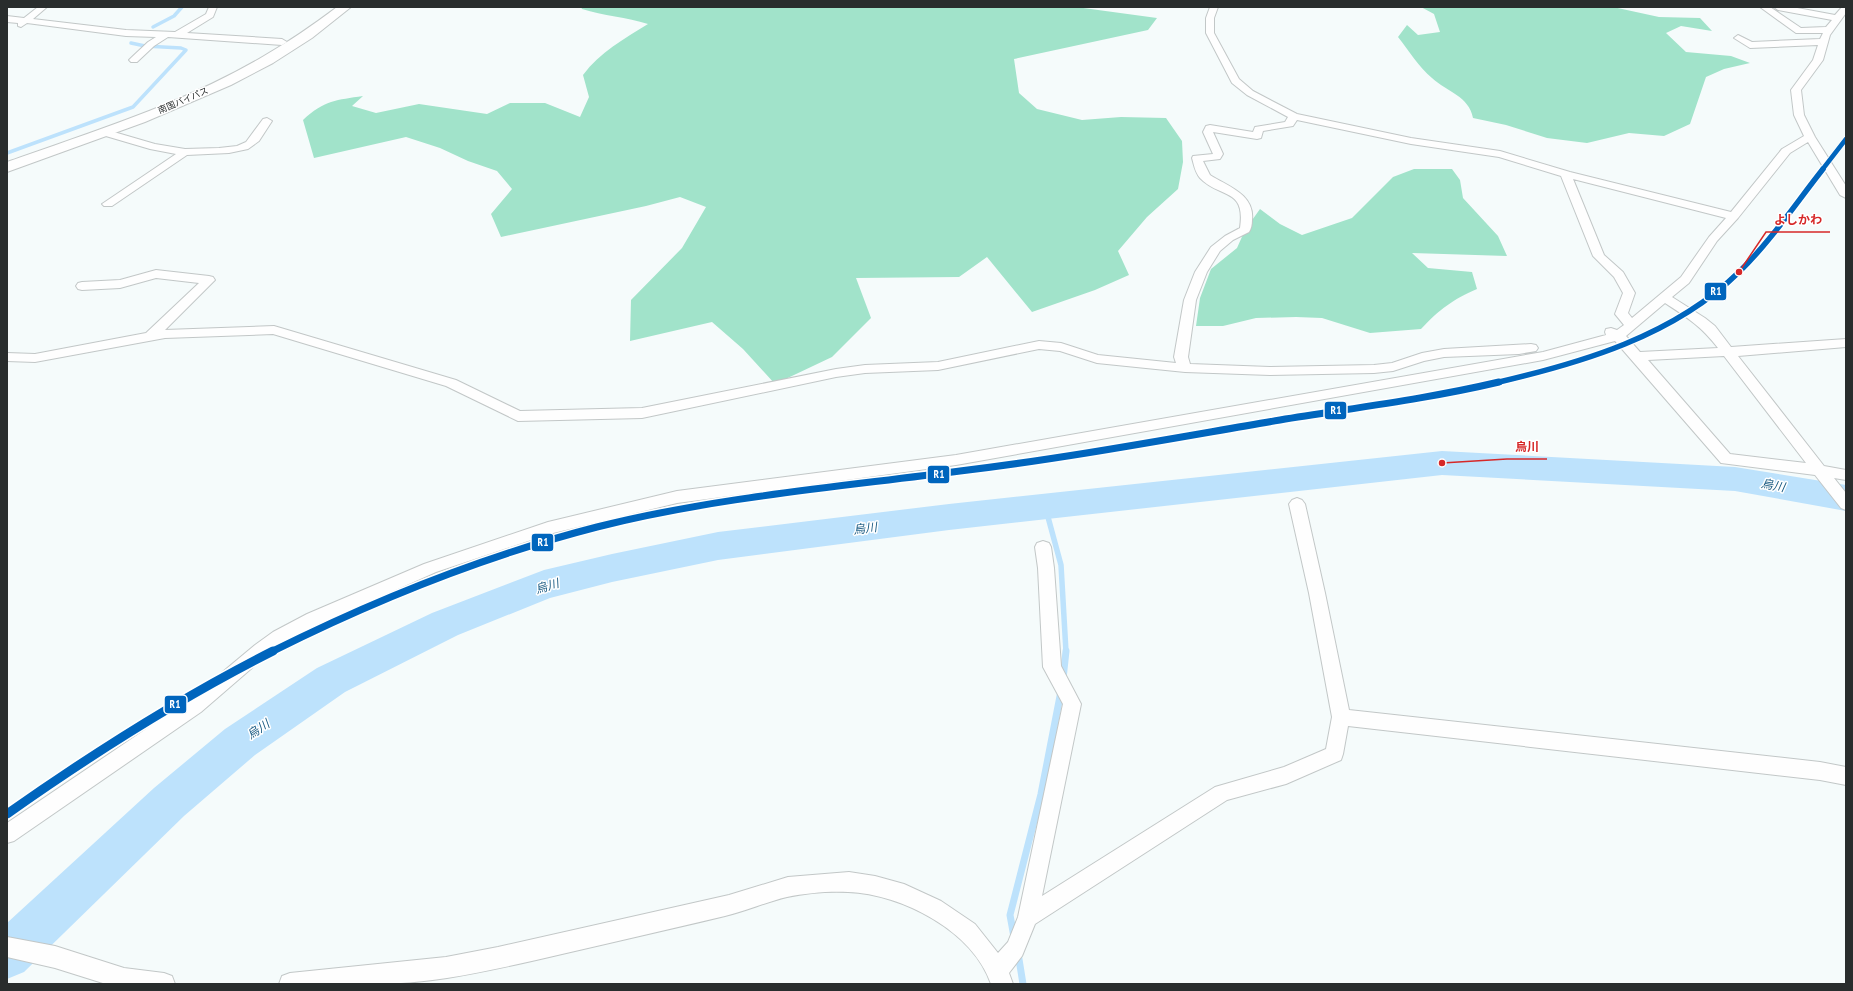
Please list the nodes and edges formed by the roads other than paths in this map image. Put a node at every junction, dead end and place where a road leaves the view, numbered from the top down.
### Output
1 (43, 7) edge
2 (214, 7) edge
3 (332, 7) edge
4 (345, 7) edge
5 (1214, 7) edge
6 (1764, 7) edge
7 (1778, 7) edge
8 (1844, 10) edge
9 (7, 19) edge
10 (25, 21) junction
11 (7, 29) edge
12 (167, 34) junction
13 (177, 35) junction
14 (1827, 36) junction
15 (1738, 38) dead end
16 (282, 42) junction
17 (134, 60) dead end
18 (1294, 116) junction
19 (267, 121) dead end
20 (103, 132) junction
21 (1810, 136) junction
22 (185, 152) junction
23 (7, 159) edge
24 (7, 167) edge
25 (1566, 174) junction
26 (1846, 195) edge
27 (108, 204) dead end
28 (1734, 216) junction
29 (82, 286) dead end
30 (1665, 298) junction
31 (1632, 325) junction
32 (1618, 336) junction
33 (150, 337) junction
34 (1846, 343) edge
35 (1728, 352) junction
36 (1637, 356) junction
37 (7, 357) edge
38 (1185, 368) junction
39 (1328, 370) junction
40 (1340, 392) junction
41 (1821, 472) junction
42 (1846, 475) edge
43 (1297, 504) dead end
44 (1846, 504) edge
45 (1043, 547) dead end
46 (1341, 717) junction
47 (1846, 776) edge
48 (7, 834) edge
49 (1028, 917) junction
50 (7, 946) edge
51 (1000, 977) edge
52 (164, 984) edge
53 (290, 984) edge

1 - 10 street
2 - 13 street
3 - 16 highway, 南国バイパス
4 - 20 highway, 南国バイパス
5 - 18 street
6 - 14 street
7 - 8 street
8 - 14 street
9 - 10 street
10 - 11 street
10 - 12 street
12 - 13 street
12 - 17 street
13 - 16 street
14 - 15 street
14 - 21 street
16 - 23 highway, 南国バイパス
18 - 25 street
18 - 38 street
19 - 22 street
20 - 22 street
20 - 24 highway, 南国バイパス
21 - 26 street
21 - 28 street
22 - 27 street
25 - 28 street
25 - 31 street
28 - 30 street
29 - 33 street
30 - 31 street
30 - 35 street
31 - 32 street
32 - 36 street
32 - 39 street
32 - 40 street
33 - 37 street
33 - 38 street
34 - 35 street
35 - 36 street
35 - 41 street
36 - 41 street
38 - 39 street
39 - 40 street
40 - 48 street
41 - 42 street
41 - 44 street
43 - 46 street
45 - 49 street
46 - 47 street
46 - 49 street
49 - 51 street
50 - 52 street
51 - 53 street

